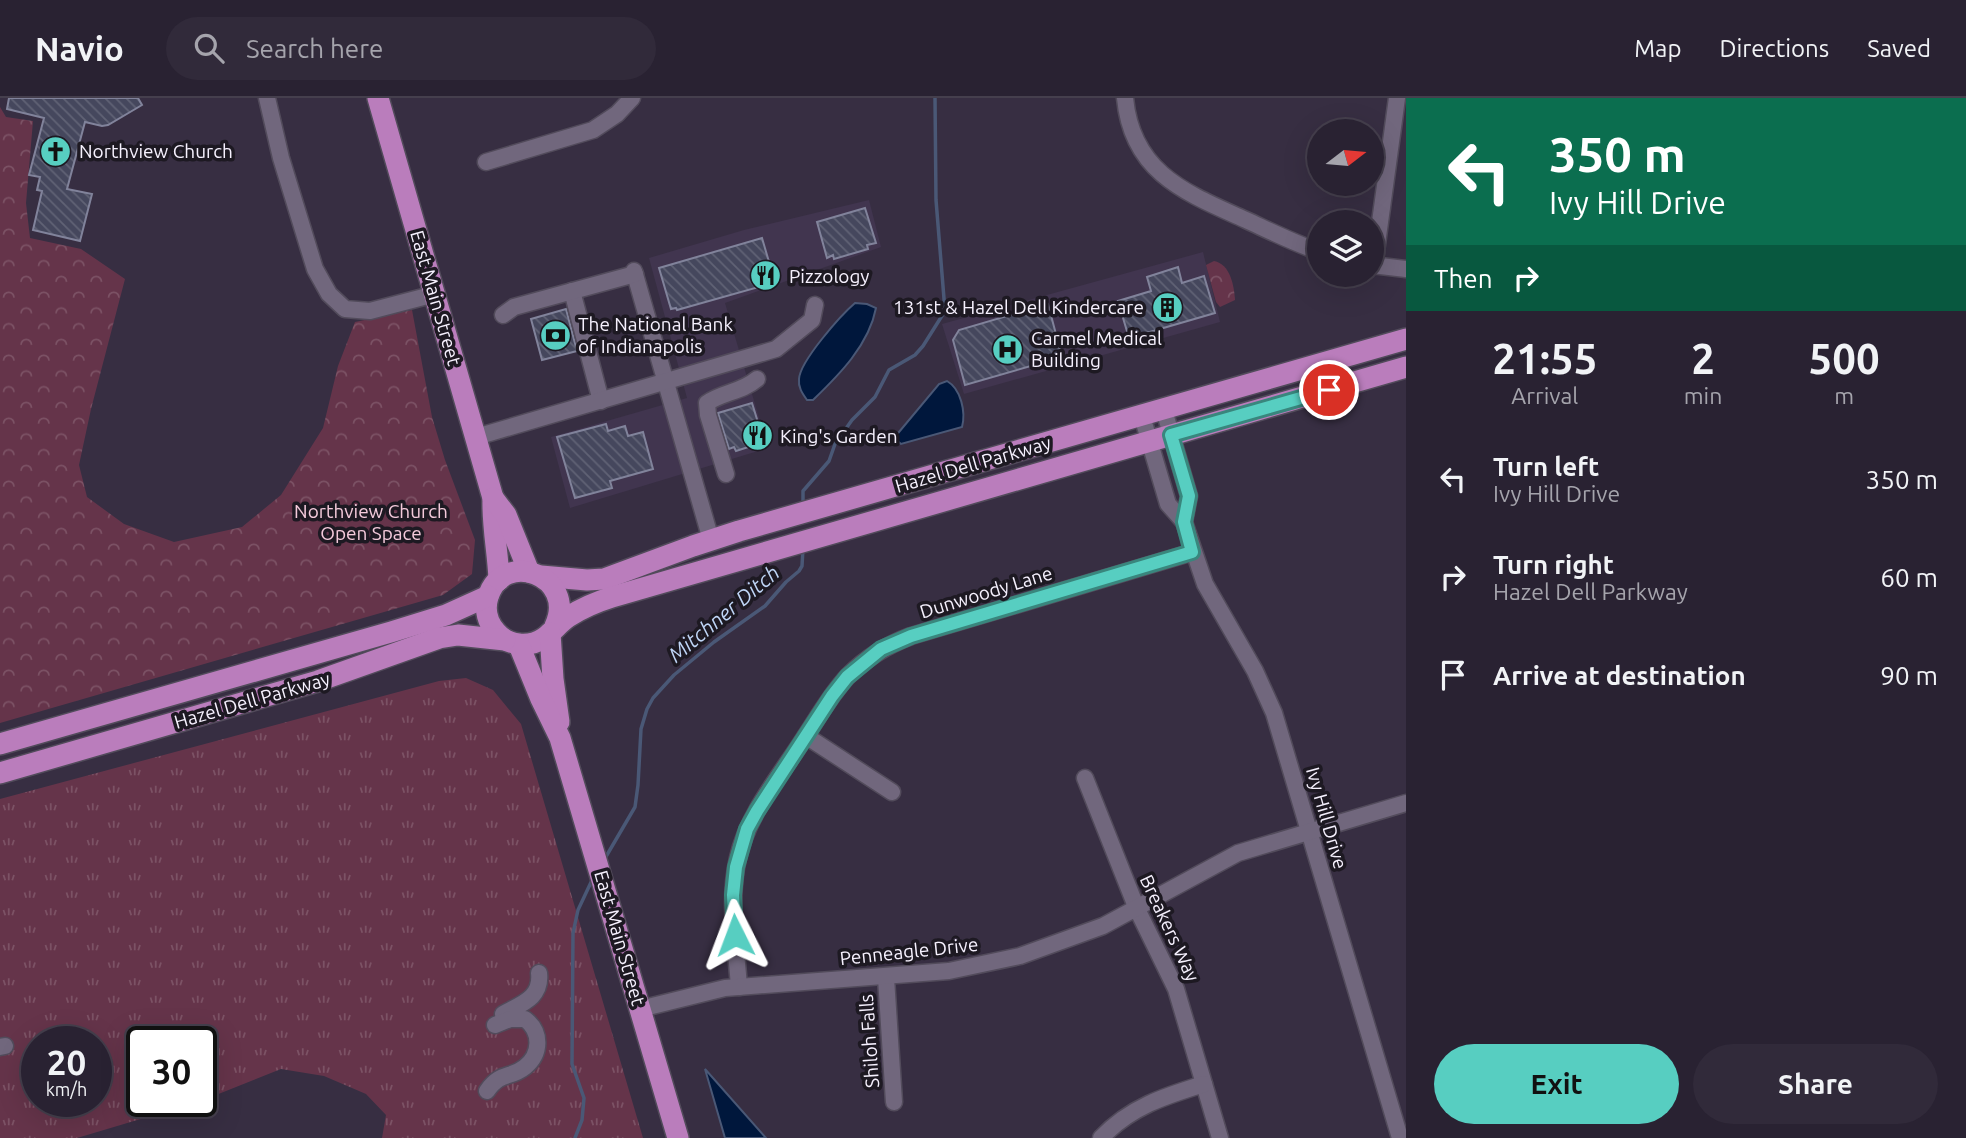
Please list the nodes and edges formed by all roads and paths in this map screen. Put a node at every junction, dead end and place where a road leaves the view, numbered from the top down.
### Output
1 (267, 98) edge
2 (378, 98) edge
3 (632, 98) edge
4 (1125, 98) edge
5 (1397, 98) edge
6 (486, 162) dead end
7 (1381, 210) edge
8 (1307, 246) edge
9 (1384, 266) edge
10 (1406, 269) edge
11 (572, 291) junction
12 (435, 294) junction
13 (815, 305) dead end
14 (503, 315) dead end
15 (1406, 339) edge
16 (1406, 367) edge
17 (757, 379) dead end
18 (665, 382) junction
19 (601, 401) junction
20 (1164, 410) junction
21 (1142, 416) junction
22 (1171, 435) junction
23 (476, 437) junction
24 (1149, 441) junction
25 (726, 474) dead end
26 (493, 498) junction
27 (1184, 522) junction
28 (711, 540) junction
29 (1192, 552) junction
30 (535, 574) junction
31 (494, 588) junction
32 (553, 630) junction
33 (512, 642) junction
34 (806, 736) junction
35 (560, 738) junction
36 (0, 744) edge
37 (0, 773) edge
38 (1085, 778) dead end
39 (892, 792) dead end
40 (1406, 803) edge
41 (1310, 831) junction
42 (1137, 909) junction
43 (539, 973) dead end
44 (886, 978) junction
45 (739, 987) junction
46 (640, 1009) junction
47 (1204, 1084) junction
48 (487, 1091) dead end
49 (894, 1102) dead end
50 (678, 1138) edge
51 (1101, 1138) edge
52 (1220, 1138) edge
53 (1399, 1138) edge

1 - 12 street
2 - 12 main road, East Main Street
3 - 6 street
4 - 8 street
5 - 7 street
9 - 10 street
11 - 14 street
11 - 18 street
11 - 19 street
12 - 23 main road, East Main Street
13 - 18 street
15 - 20 main road, Hazel Dell Parkway
16 - 22 main road, Hazel Dell Parkway
17 - 25 street
18 - 19 street
18 - 28 street
19 - 23 street
20 - 21 main road, Hazel Dell Parkway
20 - 22 street, Ivy Hill Drive
21 - 24 street, Ivy Hill Drive
21 - 28 main road, Hazel Dell Parkway
22 - 24 main road, Hazel Dell Parkway
22 - 27 street, Ivy Hill Drive
23 - 26 main road, East Main Street
24 - 27 street, Ivy Hill Drive
24 - 32 main road, Hazel Dell Parkway
26 - 30 main road, East Main Street
26 - 31 main road, East Main Street
27 - 29 street, Ivy Hill Drive
28 - 30 main road, Hazel Dell Parkway
29 - 34 street, Dunwoody Lane
29 - 41 street, Ivy Hill Drive
30 - 31 main road
30 - 32 main road
31 - 33 main road
31 - 36 main road, Hazel Dell Parkway
32 - 33 main road
32 - 35 main road, East Main Street
33 - 35 main road, East Main Street
33 - 37 main road, Hazel Dell Parkway
34 - 39 street
34 - 45 street, Dunwoody Lane
35 - 46 main road, East Main Street
38 - 42 street, Breakers Way
40 - 41 street, Penneagle Drive
41 - 42 street, Penneagle Drive
41 - 53 street, Ivy Hill Drive
42 - 44 street, Penneagle Drive
42 - 47 street, Breakers Way
43 - 48 street
44 - 45 street, Penneagle Drive
44 - 49 street, Shiloh Falls
45 - 46 street, Penneagle Drive
46 - 50 main road, East Main Street
47 - 51 street
47 - 52 street, Breakers Way

